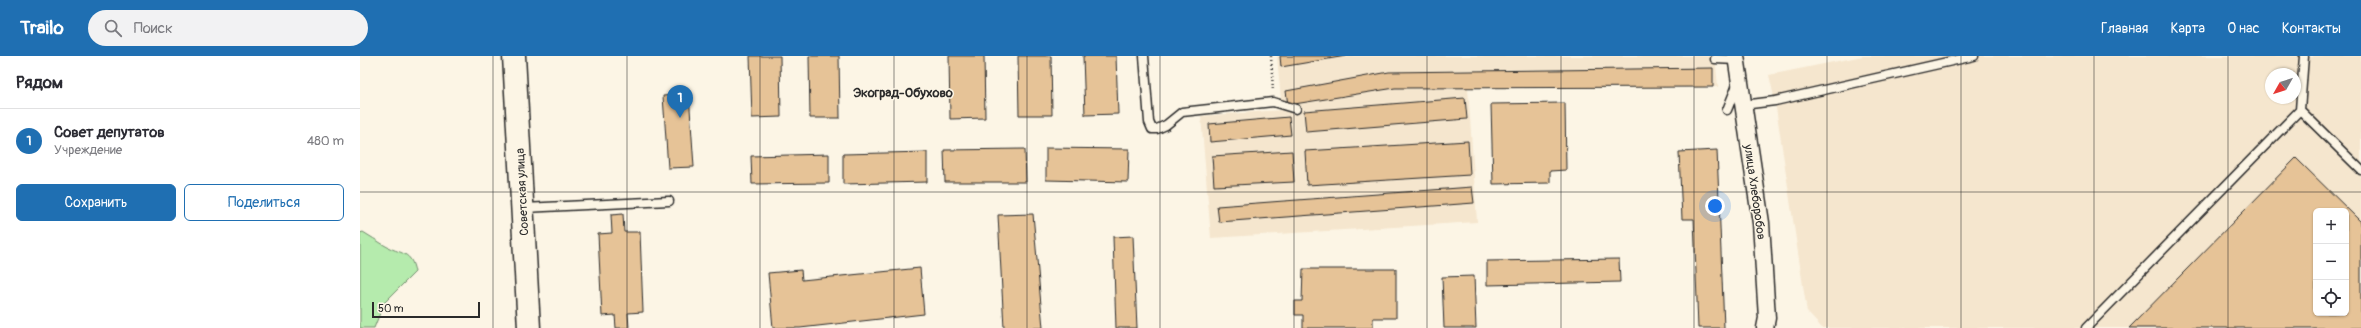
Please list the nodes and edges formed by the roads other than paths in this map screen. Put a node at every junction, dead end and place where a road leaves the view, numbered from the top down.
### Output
1 (514, 56) edge
2 (1144, 56) edge
3 (1974, 56) edge
4 (2304, 56) edge
5 (1736, 58) edge
6 (1715, 60) dead end
7 (1739, 80) junction
8 (1743, 106) junction
9 (1296, 109) dead end
10 (1727, 110) dead end
11 (2300, 110) junction
12 (2361, 170) edge
13 (669, 202) dead end
14 (522, 208) junction
15 (529, 328) edge
16 (1766, 328) edge
17 (2086, 328) edge

1 - 14 main road, Советская улица
2 - 9 lane
3 - 8 lane
4 - 11 lane
5 - 6 lane
5 - 7 street, улица Хлеборобов
7 - 8 street, улица Хлеборобов
7 - 10 lane
8 - 16 street, улица Хлеборобов
11 - 12 lane
11 - 17 lane
13 - 14 lane
14 - 15 main road, Советская улица

